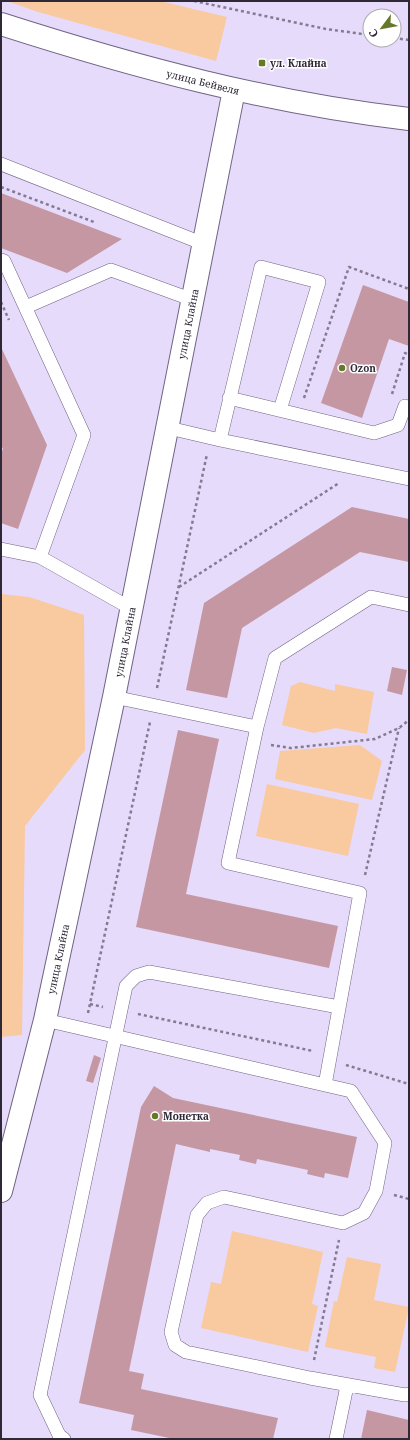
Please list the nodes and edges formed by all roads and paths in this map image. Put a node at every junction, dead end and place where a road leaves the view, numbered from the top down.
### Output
1 (194, 1) edge
2 (1, 24) edge
3 (362, 34) edge
4 (234, 90) junction
5 (409, 119) edge
6 (1, 164) edge
7 (204, 244) junction
8 (1, 260) edge
9 (409, 289) edge
10 (193, 300) junction
11 (1, 302) edge
12 (26, 307) junction
13 (11, 323) dead end
14 (409, 354) edge
15 (229, 398) junction
16 (390, 398) dead end
17 (408, 403) edge
18 (302, 404) dead end
19 (280, 410) junction
20 (169, 428) junction
21 (215, 439) junction
22 (359, 469) junction
23 (409, 479) edge
24 (1, 549) edge
25 (40, 557) junction
26 (178, 587) junction
27 (409, 605) edge
28 (132, 609) junction
29 (114, 697) junction
30 (153, 706) junction
31 (409, 720) edge
32 (257, 728) junction
33 (399, 728) junction
34 (254, 743) junction
35 (360, 893) junction
36 (90, 1004) junction
37 (339, 1007) junction
38 (122, 1010) junction
39 (45, 1020) junction
40 (85, 1029) junction
41 (116, 1037) junction
42 (329, 1054) junction
43 (409, 1084) edge
44 (325, 1085) junction
45 (4, 1158) edge
46 (1, 1191) edge
47 (343, 1223) junction
48 (310, 1378) junction
49 (347, 1386) junction
50 (409, 1394) edge
51 (64, 1439) edge
52 (336, 1439) edge

1 - 3 path
2 - 4 street, улица Бейвеля
4 - 5 street, улица Бейвеля
4 - 7 street, улица Клайна
6 - 7 lane
7 - 10 street, улица Клайна
8 - 12 lane
9 - 18 path
10 - 12 lane
10 - 20 street, улица Клайна
11 - 13 path
12 - 25 lane
14 - 16 path
15 - 19 lane
15 - 19 lane
15 - 21 lane
17 - 19 lane
20 - 21 lane
20 - 28 street, улица Клайна
21 - 22 lane
21 - 26 path
22 - 23 lane
22 - 26 path
24 - 25 lane
25 - 28 lane
26 - 30 path
27 - 32 lane
28 - 29 street, улица Клайна
29 - 30 lane
29 - 39 street, улица Клайна
30 - 32 lane
30 - 36 path
31 - 33 path
32 - 34 lane
33 - 34 path
33 - 35 path
34 - 35 lane
35 - 37 lane
36 - 38 path
36 - 40 path
37 - 38 lane
37 - 42 lane
38 - 41 lane
38 - 42 path
39 - 40 lane
39 - 45 street, улица Клайна
40 - 41 lane
41 - 44 lane
41 - 51 lane
42 - 43 path
42 - 44 lane
44 - 47 lane
45 - 46 street, улица Клайна
47 - 48 path
47 - 48 lane
48 - 49 lane
49 - 50 lane
49 - 52 lane

